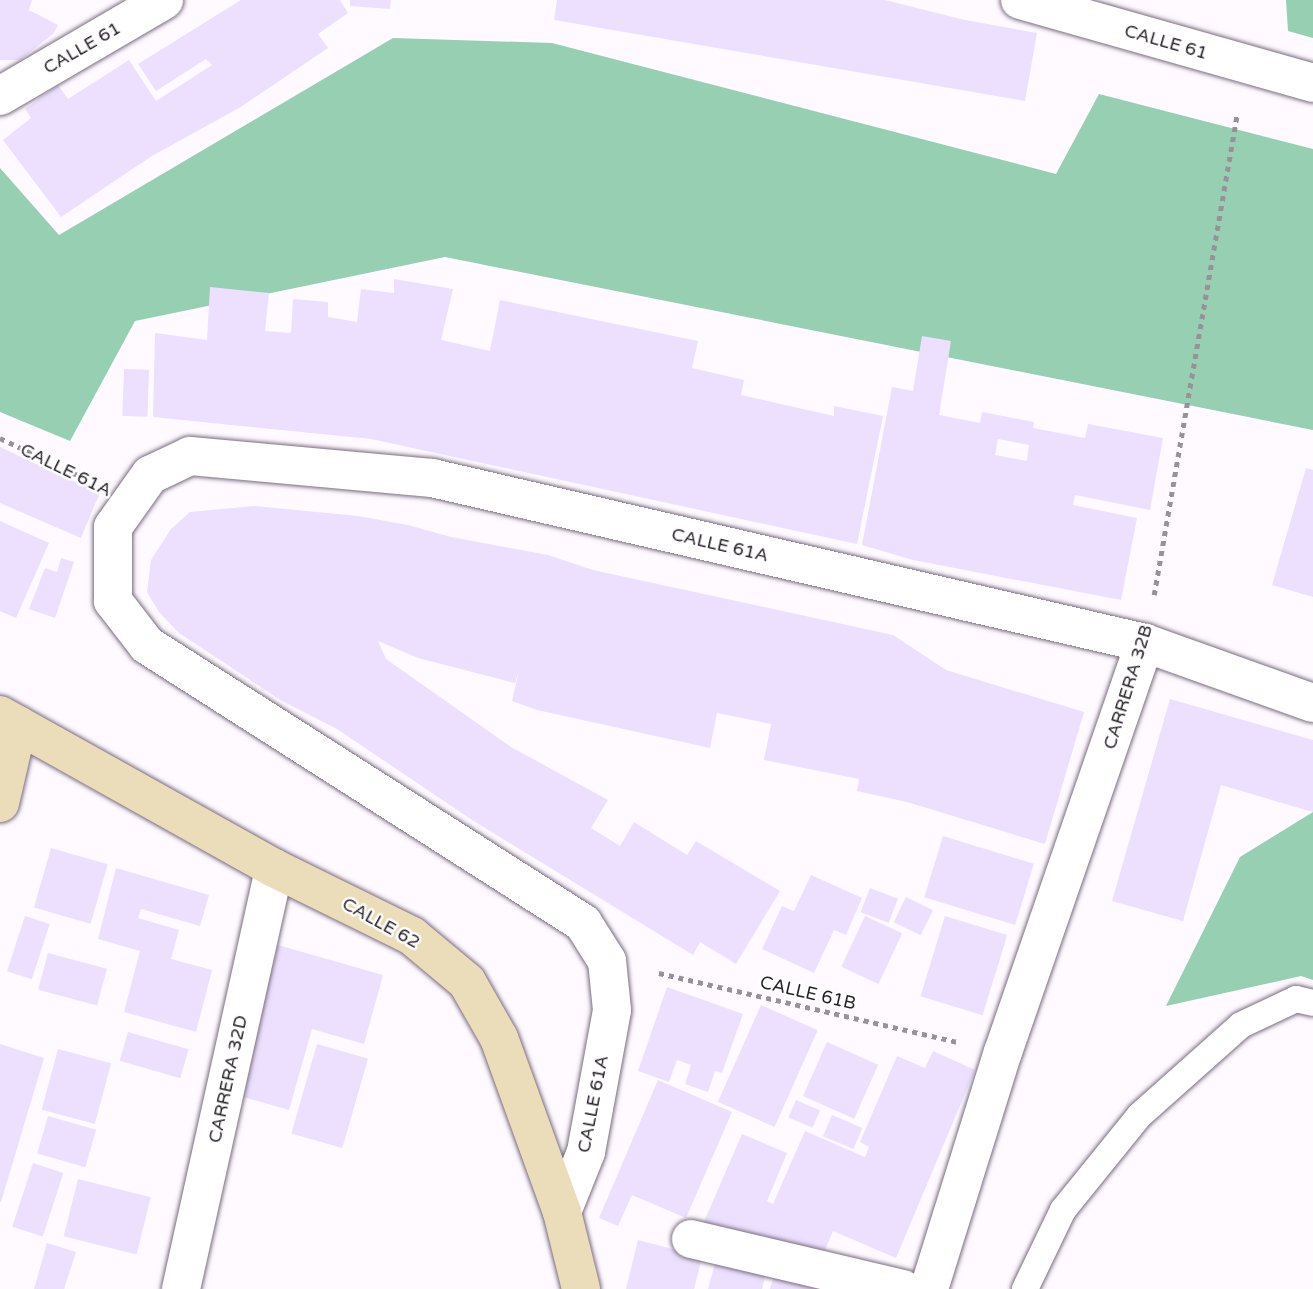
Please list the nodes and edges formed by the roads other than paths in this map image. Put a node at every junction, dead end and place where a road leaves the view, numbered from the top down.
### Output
1 (1020, 0) edge
2 (155, 3) edge
3 (1313, 83) edge
4 (0, 96) edge
5 (1145, 643) junction
6 (1313, 703) edge
7 (9, 720) edge
8 (0, 803) edge
9 (274, 869) junction
10 (1313, 1003) edge
11 (562, 1212) junction
12 (691, 1239) dead end
13 (181, 1289) edge
14 (581, 1289) edge
15 (903, 1289) edge
16 (929, 1289) edge
17 (1025, 1289) edge

1 - 3 street, CALLE 61
2 - 4 street, CALLE 61
5 - 6 street, CALLE 61A
5 - 11 street, CALLE 61A
5 - 16 street, CARRERA 32B
7 - 8 main road
7 - 9 main road, CALLE 62
9 - 11 main road, CALLE 62
9 - 13 street, CARRERA 32D
10 - 17 lane
11 - 14 main road, CALLE 62
12 - 15 street

